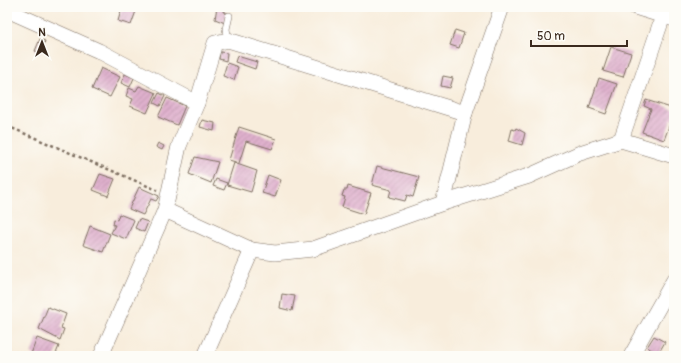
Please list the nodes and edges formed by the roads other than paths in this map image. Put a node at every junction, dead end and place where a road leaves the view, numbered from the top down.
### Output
1 (502, 7) edge
2 (635, 7) edge
3 (7, 10) edge
4 (229, 16) dead end
5 (668, 18) edge
6 (228, 40) junction
7 (197, 102) junction
8 (465, 113) junction
9 (621, 140) junction
10 (674, 156) edge
11 (443, 203) junction
12 (165, 210) junction
13 (252, 250) junction
14 (674, 280) edge
15 (101, 356) edge
16 (205, 356) edge
17 (631, 356) edge

1 - 8 street
2 - 5 street
3 - 7 street
4 - 6 lane
5 - 9 street
6 - 7 street
6 - 8 street
7 - 12 street
8 - 11 street
9 - 10 street
9 - 11 street
11 - 13 street
12 - 13 street
12 - 15 street
13 - 16 street
14 - 17 street

